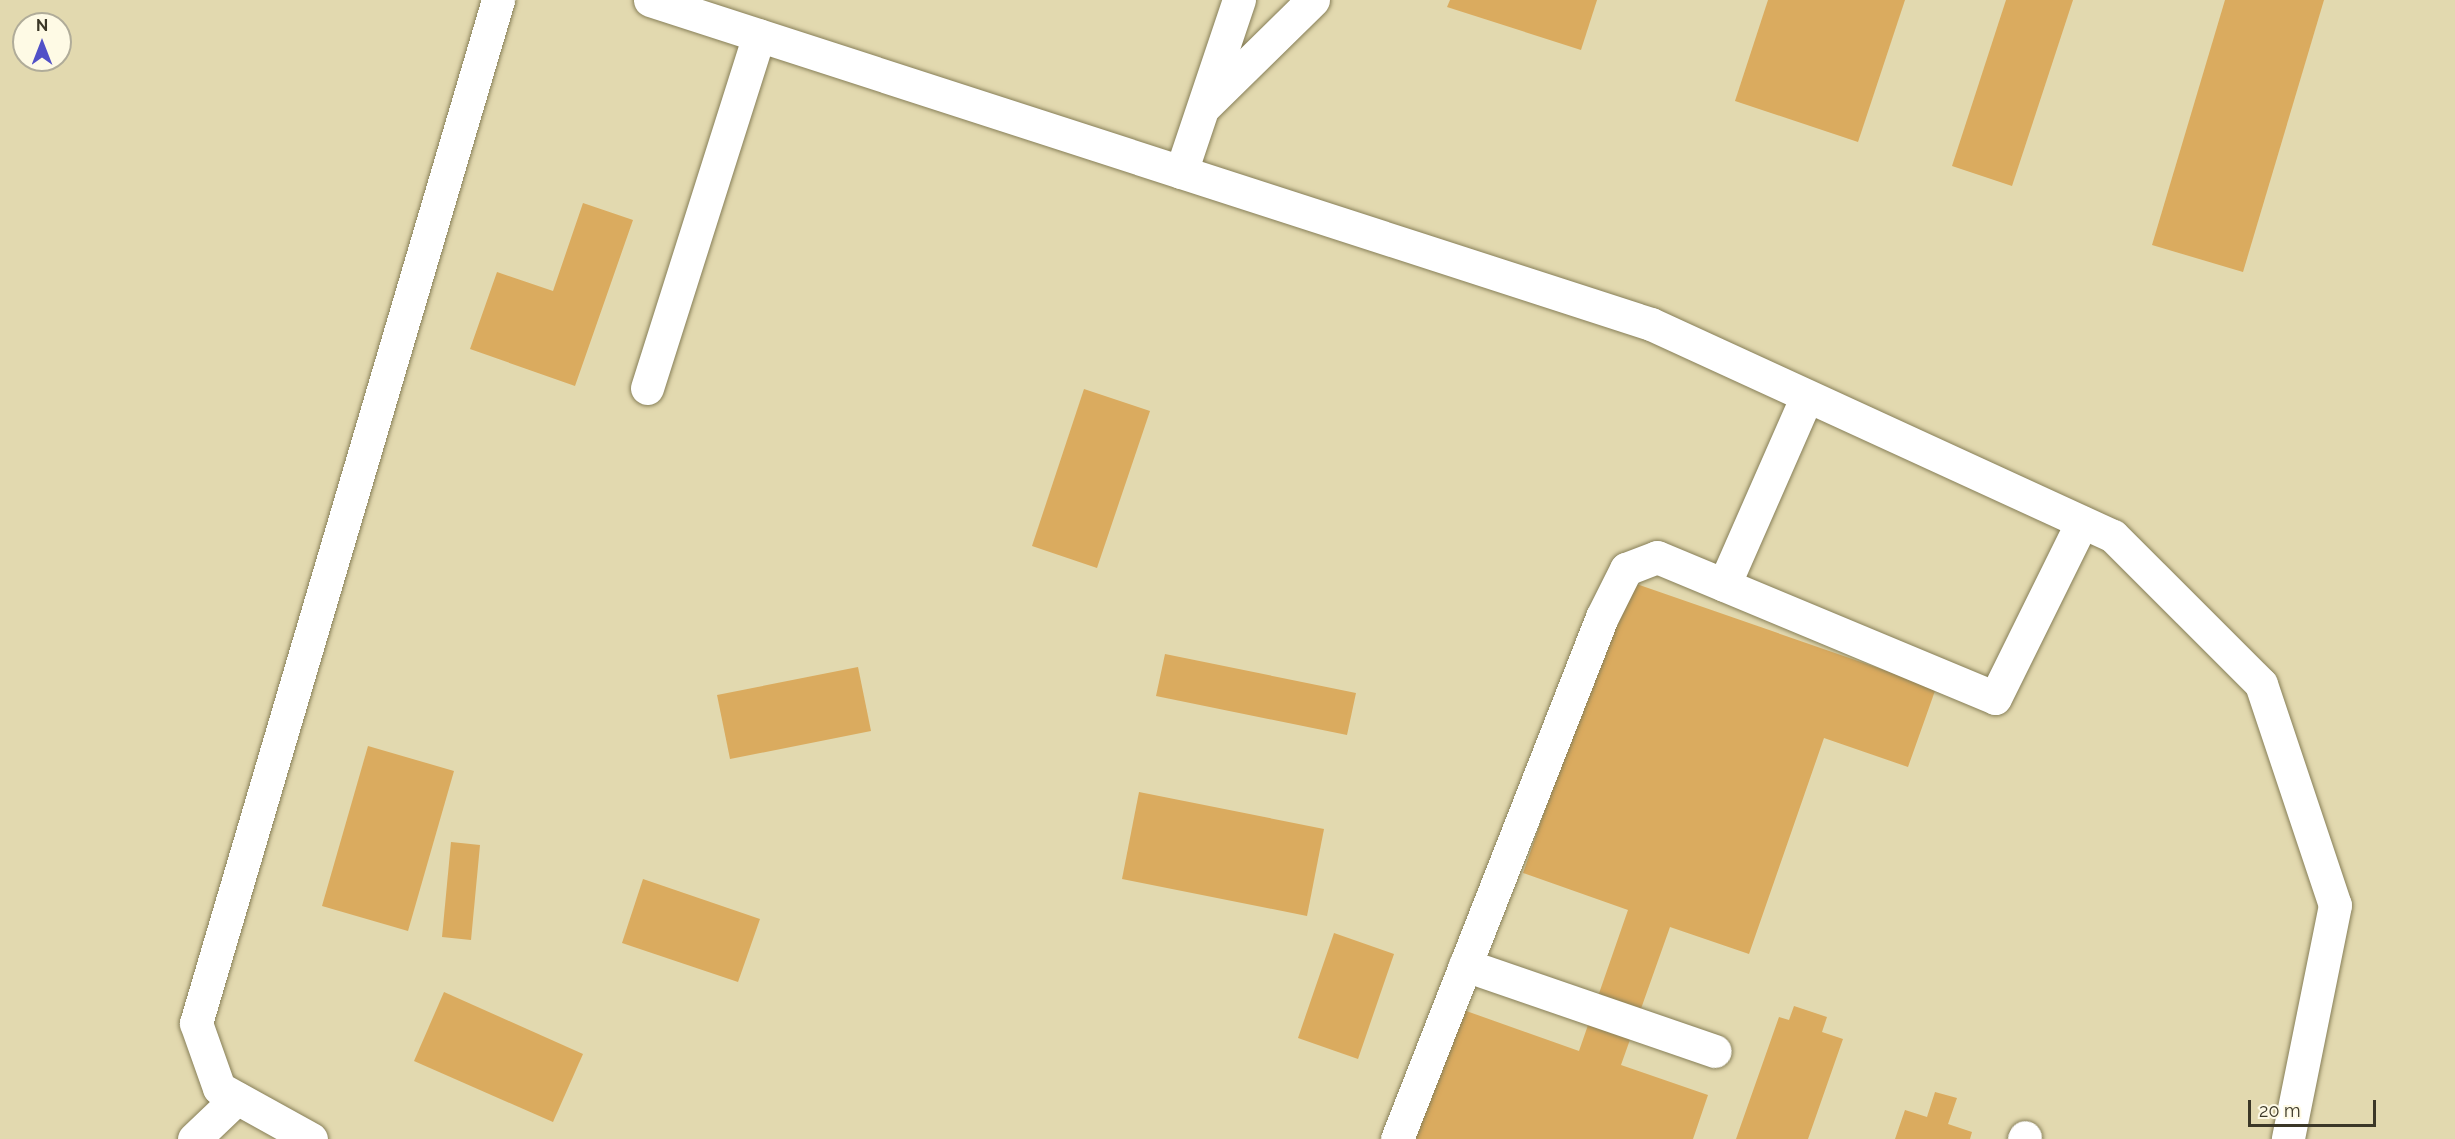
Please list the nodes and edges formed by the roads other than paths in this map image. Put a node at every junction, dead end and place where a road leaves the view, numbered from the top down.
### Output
1 (498, 0) edge
2 (650, 0) edge
3 (1239, 0) edge
4 (1312, 0) edge
5 (759, 35) junction
6 (1202, 108) junction
7 (1180, 172) junction
8 (647, 388) dead end
9 (1807, 396) junction
10 (2082, 522) junction
11 (1724, 585) junction
12 (1465, 965) junction
13 (1715, 1051) dead end
14 (237, 1098) junction
15 (194, 1139) edge
16 (311, 1139) edge
17 (1397, 1139) edge
18 (2288, 1139) edge

1 - 14 lane
2 - 5 lane
3 - 6 lane
4 - 6 lane
5 - 7 lane
5 - 8 lane
6 - 7 lane
7 - 9 lane
9 - 10 lane
9 - 11 lane
10 - 11 lane
10 - 18 lane
11 - 12 lane
12 - 13 lane
12 - 17 lane
14 - 15 lane
14 - 16 lane

